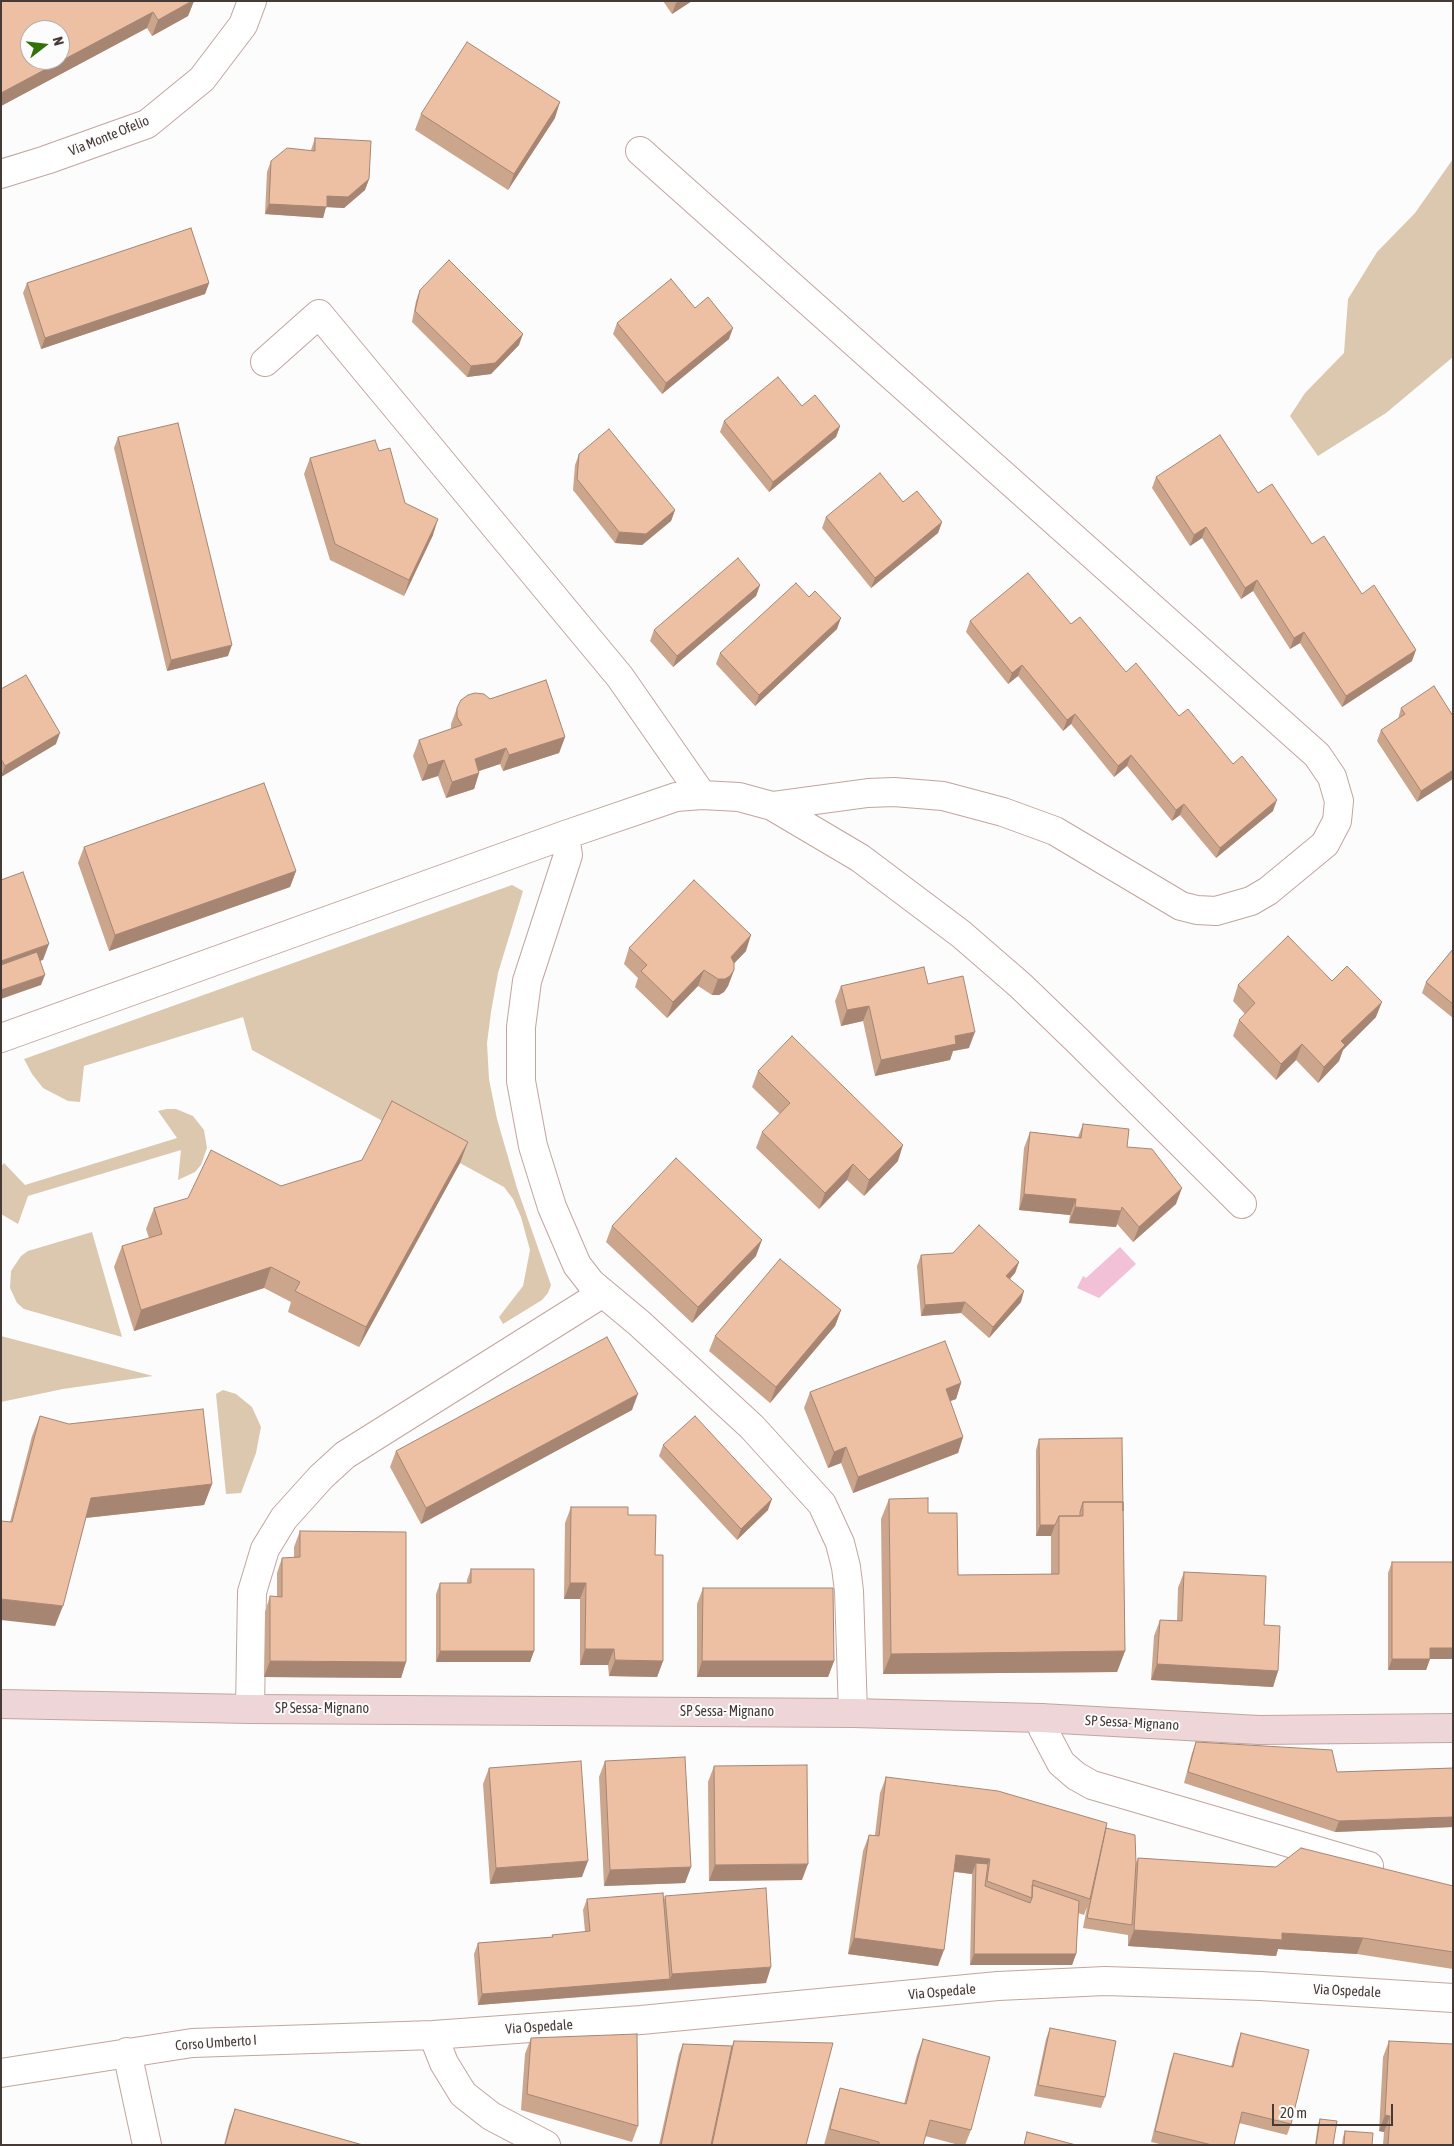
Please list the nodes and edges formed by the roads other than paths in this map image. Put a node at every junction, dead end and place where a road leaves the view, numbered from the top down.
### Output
1 (252, 1) edge
2 (640, 151) dead end
3 (1, 174) edge
4 (265, 362) dead end
5 (702, 795) junction
6 (772, 806) junction
7 (565, 835) junction
8 (1, 1038) edge
9 (1242, 1204) dead end
10 (603, 1293) junction
11 (1, 1704) edge
12 (250, 1709) junction
13 (853, 1713) junction
14 (1041, 1718) junction
15 (1453, 1728) edge
16 (1396, 1873) edge
17 (1453, 1998) edge
18 (433, 2035) junction
19 (127, 2052) junction
20 (1, 2074) edge
21 (147, 2145) edge
22 (546, 2145) edge

1 - 3 street, Via Monte Ofelio
2 - 6 street
4 - 5 street
5 - 6 street
5 - 7 street
6 - 9 street
7 - 8 street
7 - 10 street
10 - 12 street
10 - 13 street
11 - 12 street, SP Sessa- Mignano
12 - 13 street, SP Sessa- Mignano
13 - 14 street, SP Sessa- Mignano
14 - 15 street, SP Sessa- Mignano
14 - 16 street
17 - 18 street, Via Ospedale
18 - 19 street, Corso Umberto I
18 - 22 street
19 - 20 street, Corso Umberto I
19 - 21 street

